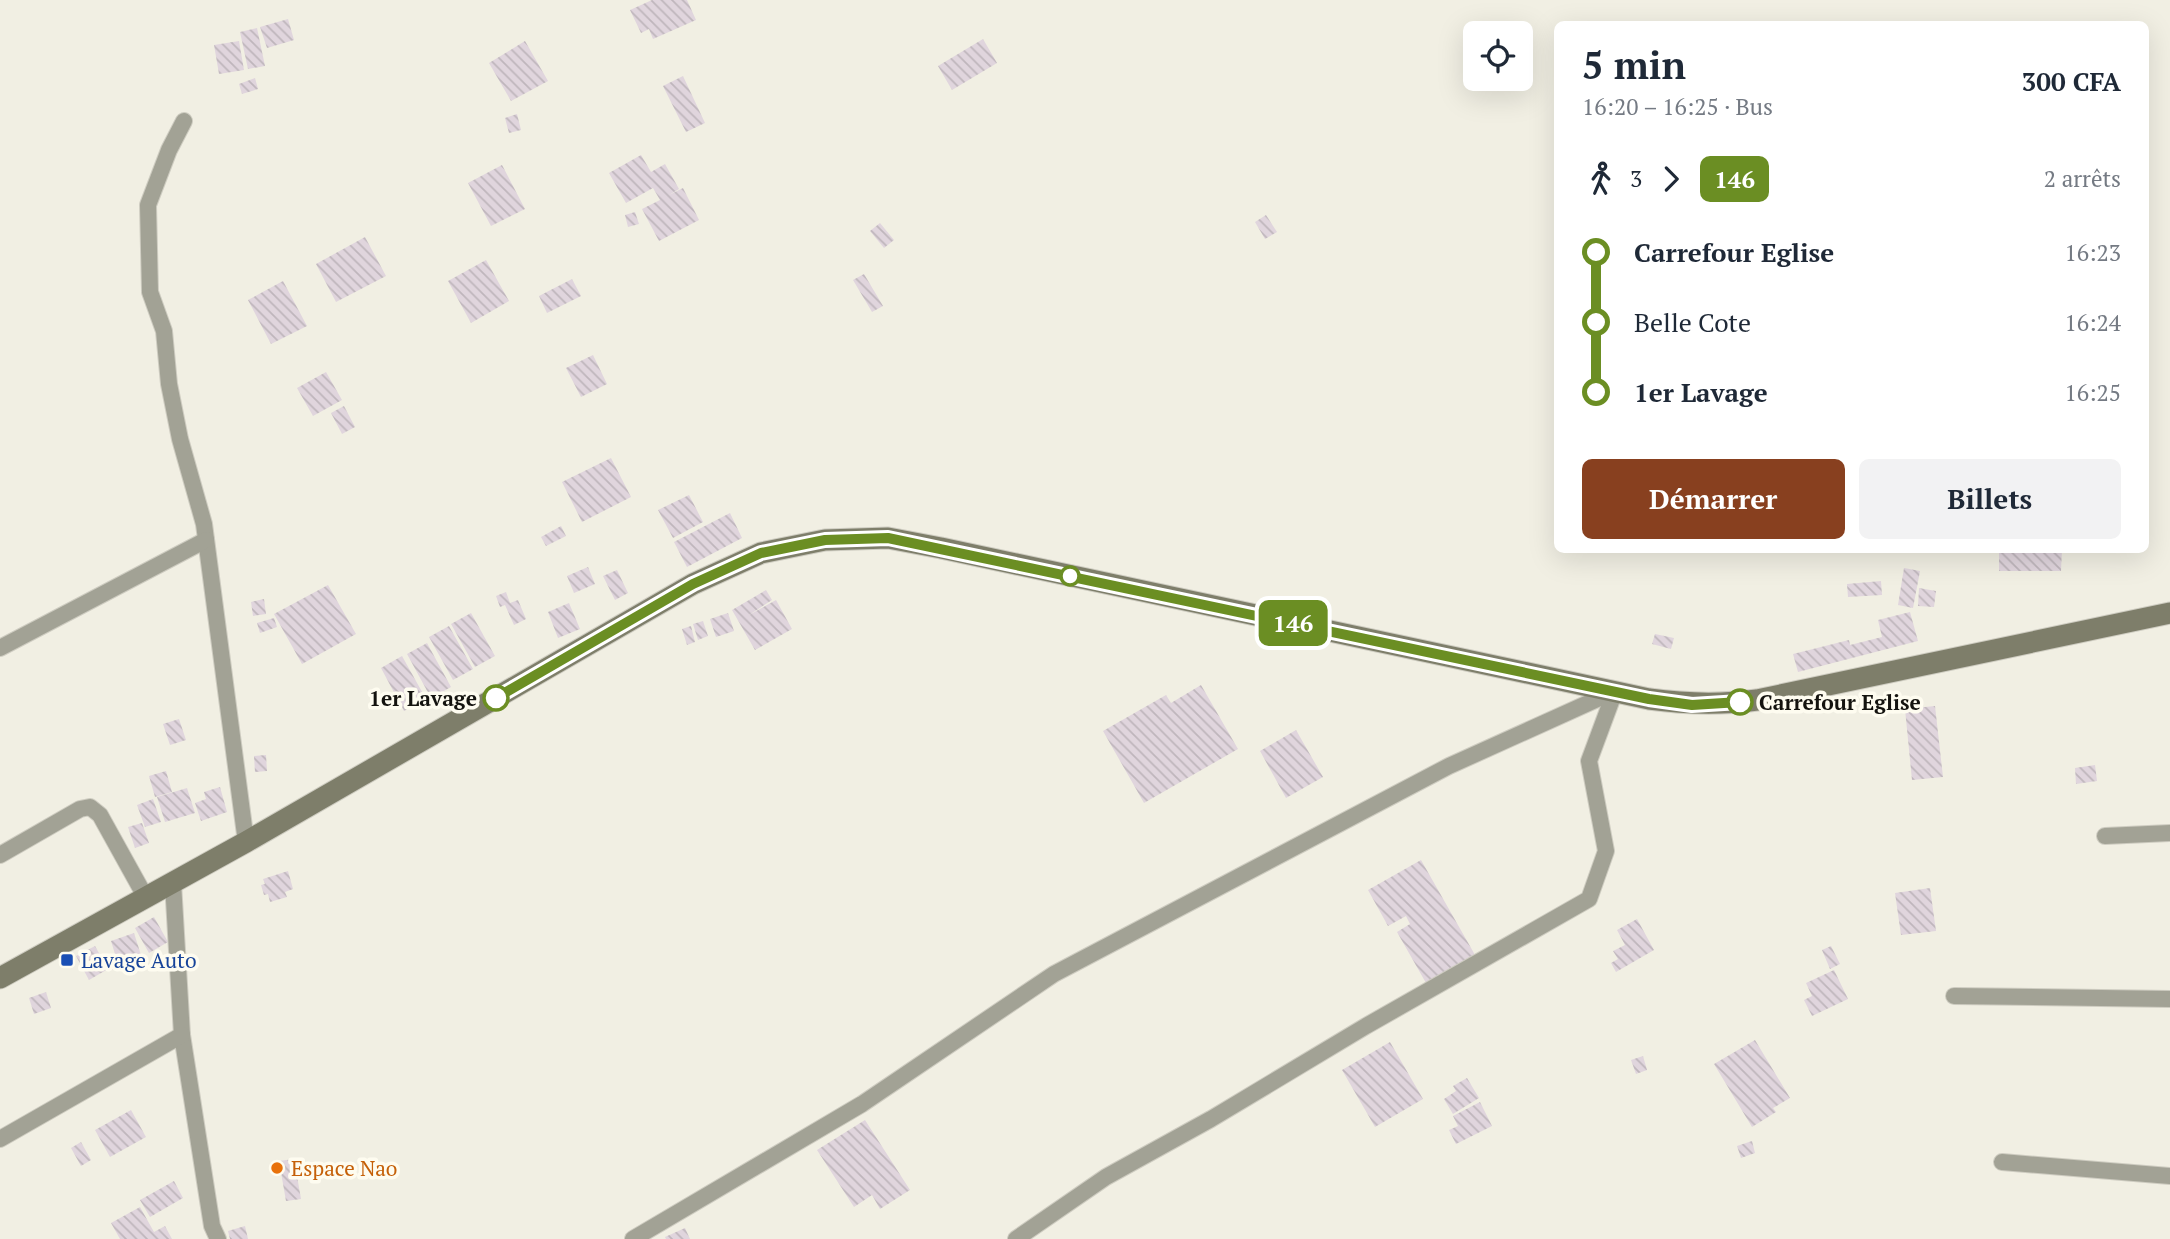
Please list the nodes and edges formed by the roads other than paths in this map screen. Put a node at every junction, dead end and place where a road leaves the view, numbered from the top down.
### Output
1 (184, 121) dead end
2 (206, 540) junction
3 (2170, 613) edge
4 (0, 648) edge
5 (1615, 691) junction
6 (2170, 833) edge
7 (2105, 836) dead end
8 (246, 842) junction
9 (0, 855) edge
10 (173, 883) junction
11 (146, 898) junction
12 (0, 978) edge
13 (1954, 996) dead end
14 (2170, 999) edge
15 (182, 1035) junction
16 (0, 1139) edge
17 (2002, 1162) dead end
18 (2170, 1176) edge
19 (215, 1235) edge
20 (633, 1239) edge
21 (1016, 1239) edge

1 - 2 street
2 - 4 street
2 - 8 street
3 - 5 street
5 - 8 street
5 - 20 street
5 - 21 street
6 - 7 street
8 - 10 street
9 - 11 street
10 - 11 street
10 - 15 street
11 - 12 street
13 - 14 street
15 - 16 street
15 - 19 street
17 - 18 street

